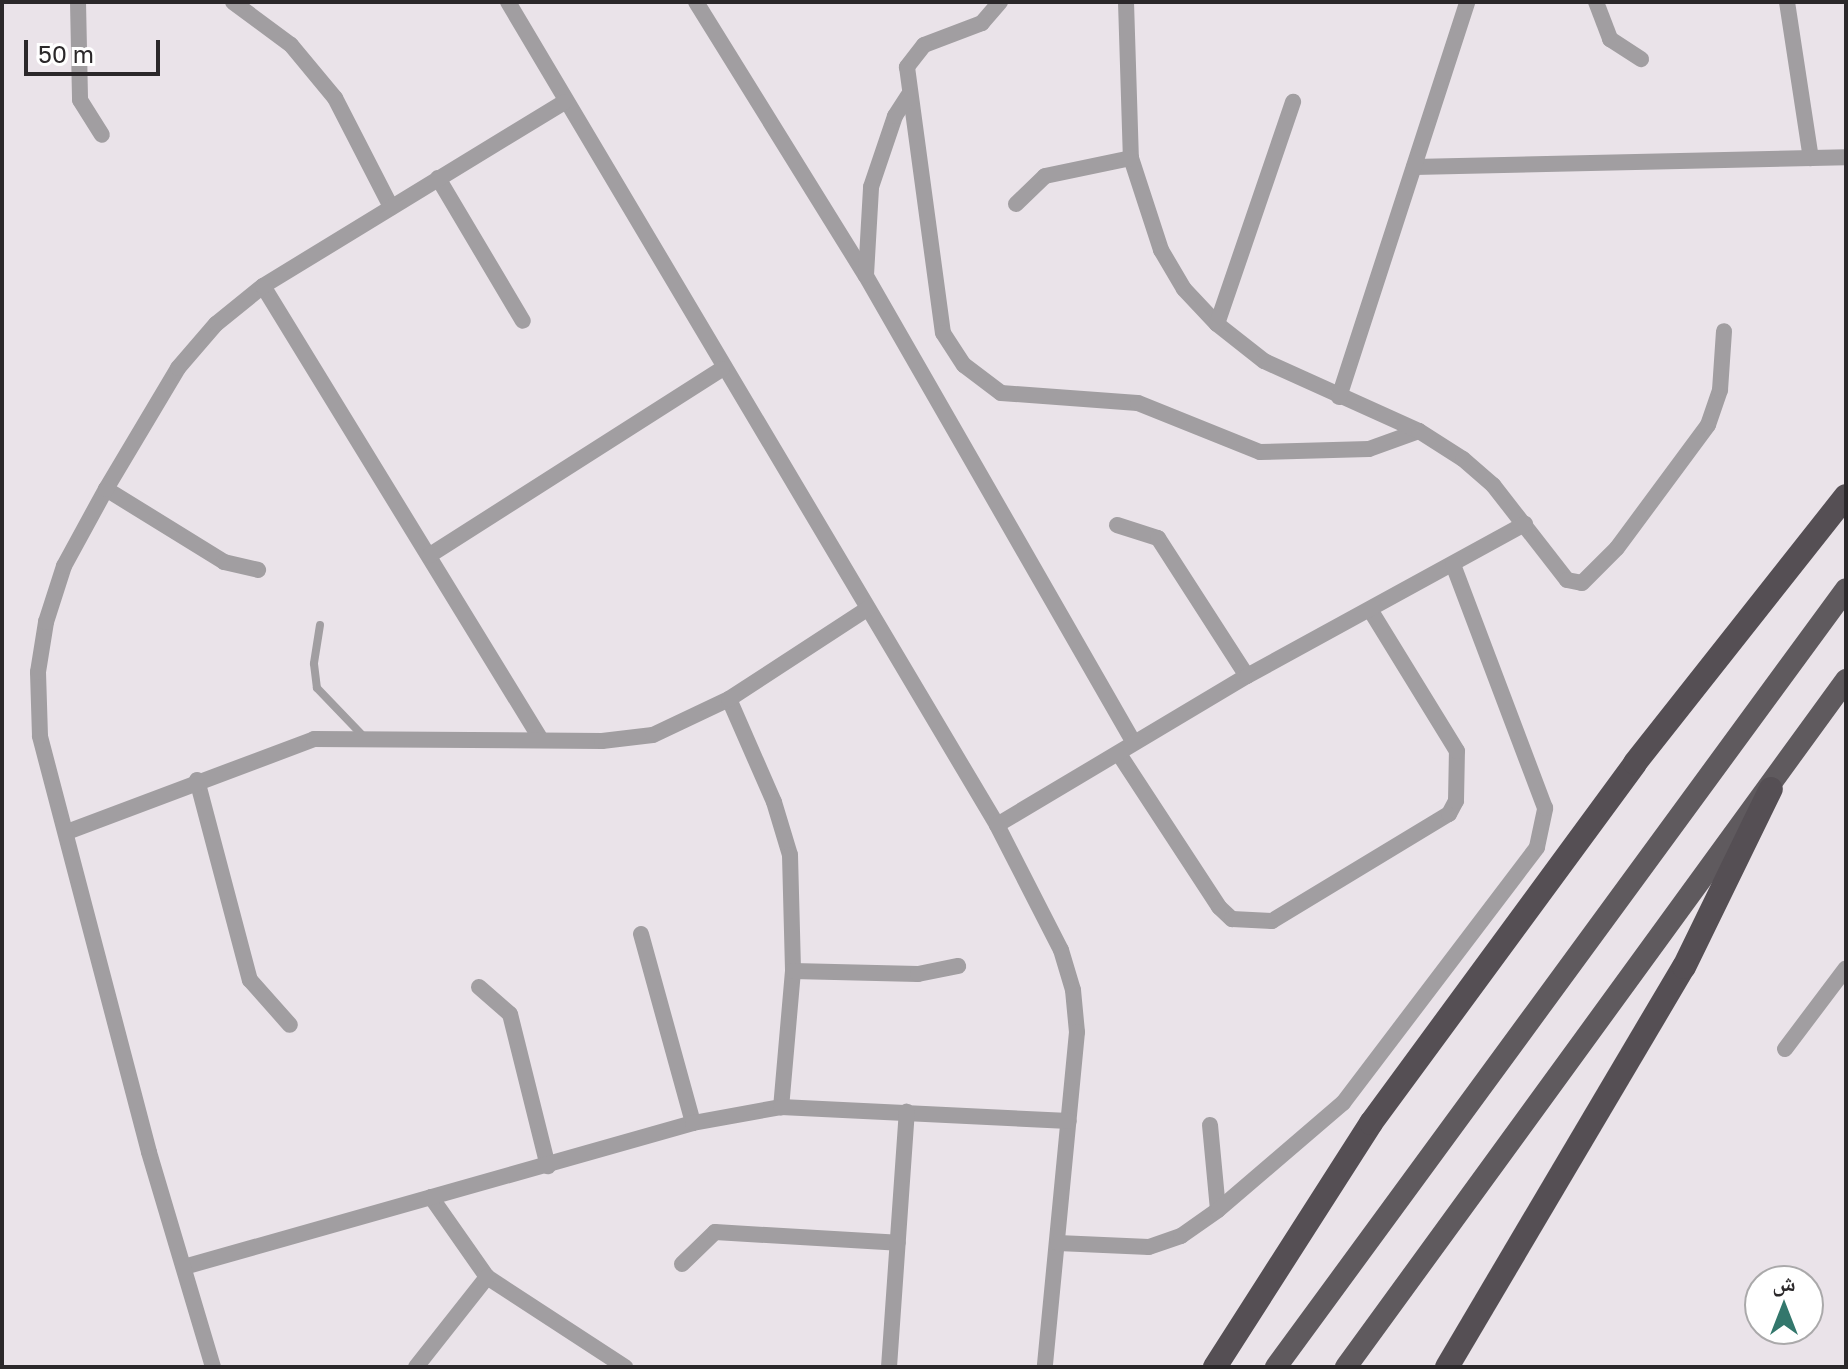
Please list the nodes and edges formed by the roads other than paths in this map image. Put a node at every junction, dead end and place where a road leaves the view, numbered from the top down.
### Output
1 (78, 2) edge
2 (233, 2) edge
3 (508, 2) edge
4 (696, 2) edge
5 (1000, 2) edge
6 (1126, 2) edge
7 (1467, 2) edge
8 (1596, 2) edge
9 (1787, 2) edge
10 (1641, 59) dead end
11 (908, 96) junction
12 (564, 102) junction
13 (1293, 102) dead end
14 (102, 135) dead end
15 (1846, 157) edge
16 (1131, 158) junction
17 (1811, 158) junction
18 (1414, 167) junction
19 (438, 178) junction
20 (1016, 204) dead end
21 (391, 207) junction
22 (866, 276) junction
23 (263, 286) junction
24 (523, 321) dead end
25 (1217, 324) junction
26 (1724, 331) dead end
27 (722, 369) junction
28 (1339, 397) junction
29 (1419, 431) junction
30 (106, 489) junction
31 (1846, 496) edge
32 (1525, 524) junction
33 (1117, 525) dead end
34 (430, 555) junction
35 (1453, 565) junction
36 (258, 570) dead end
37 (1846, 589) edge
38 (867, 609) junction
39 (1371, 611) junction
40 (320, 625) dead end
41 (1247, 676) junction
42 (1846, 680) edge
43 (729, 699) junction
44 (540, 738) junction
45 (368, 740) junction
46 (1134, 743) junction
47 (1119, 754) junction
48 (197, 780) junction
49 (1771, 789) junction
50 (997, 825) junction
51 (67, 832) junction
52 (641, 934) dead end
53 (958, 966) dead end
54 (1846, 968) edge
55 (793, 971) junction
56 (479, 987) dead end
57 (290, 1025) dead end
58 (1785, 1049) dead end
59 (781, 1107) junction
60 (907, 1112) junction
61 (1069, 1121) junction
62 (693, 1123) junction
63 (1210, 1125) dead end
64 (548, 1166) junction
65 (431, 1197) junction
66 (1218, 1210) junction
67 (898, 1243) junction
68 (1058, 1243) junction
69 (682, 1264) dead end
70 (184, 1267) junction
71 (487, 1277) junction
72 (213, 1367) edge
73 (416, 1367) edge
74 (625, 1367) edge
75 (889, 1367) edge
76 (1045, 1367) edge
77 (1215, 1367) edge
78 (1276, 1367) edge
79 (1346, 1367) edge
80 (1447, 1367) edge

1 - 14 street
2 - 21 street
3 - 12 street
4 - 22 street
5 - 11 street
6 - 16 street
7 - 18 street
8 - 10 street
9 - 17 street
11 - 22 street
11 - 29 street
12 - 19 street
12 - 27 street
13 - 25 street
15 - 17 street
16 - 20 street
16 - 25 street
17 - 18 street
18 - 28 street
19 - 21 street
19 - 24 street
21 - 23 street
22 - 46 street
23 - 30 street
23 - 34 street
25 - 28 street
26 - 32 street
27 - 34 street
27 - 38 street
28 - 29 street
29 - 32 street
30 - 36 street
30 - 51 street
31 - 77 highway
32 - 35 street
33 - 41 street
34 - 44 street
35 - 39 street
35 - 66 street
37 - 78 highway
38 - 43 street
38 - 50 street
39 - 41 street
39 - 47 street
40 - 45 lane
41 - 46 street
42 - 49 highway
43 - 44 street
43 - 55 street
44 - 45 street
45 - 48 street
46 - 47 street
47 - 50 street
48 - 51 street
48 - 57 street
49 - 79 highway
49 - 80 highway
50 - 61 street
51 - 70 street
52 - 62 street
53 - 55 street
54 - 58 street
55 - 59 street
56 - 64 street
59 - 60 street
59 - 62 street
60 - 61 street
60 - 67 street
61 - 68 street
62 - 64 street
63 - 66 street
64 - 65 street
65 - 70 street
65 - 71 street
66 - 68 street
67 - 69 street
67 - 75 street
68 - 76 street
70 - 72 street
71 - 73 street
71 - 74 street

